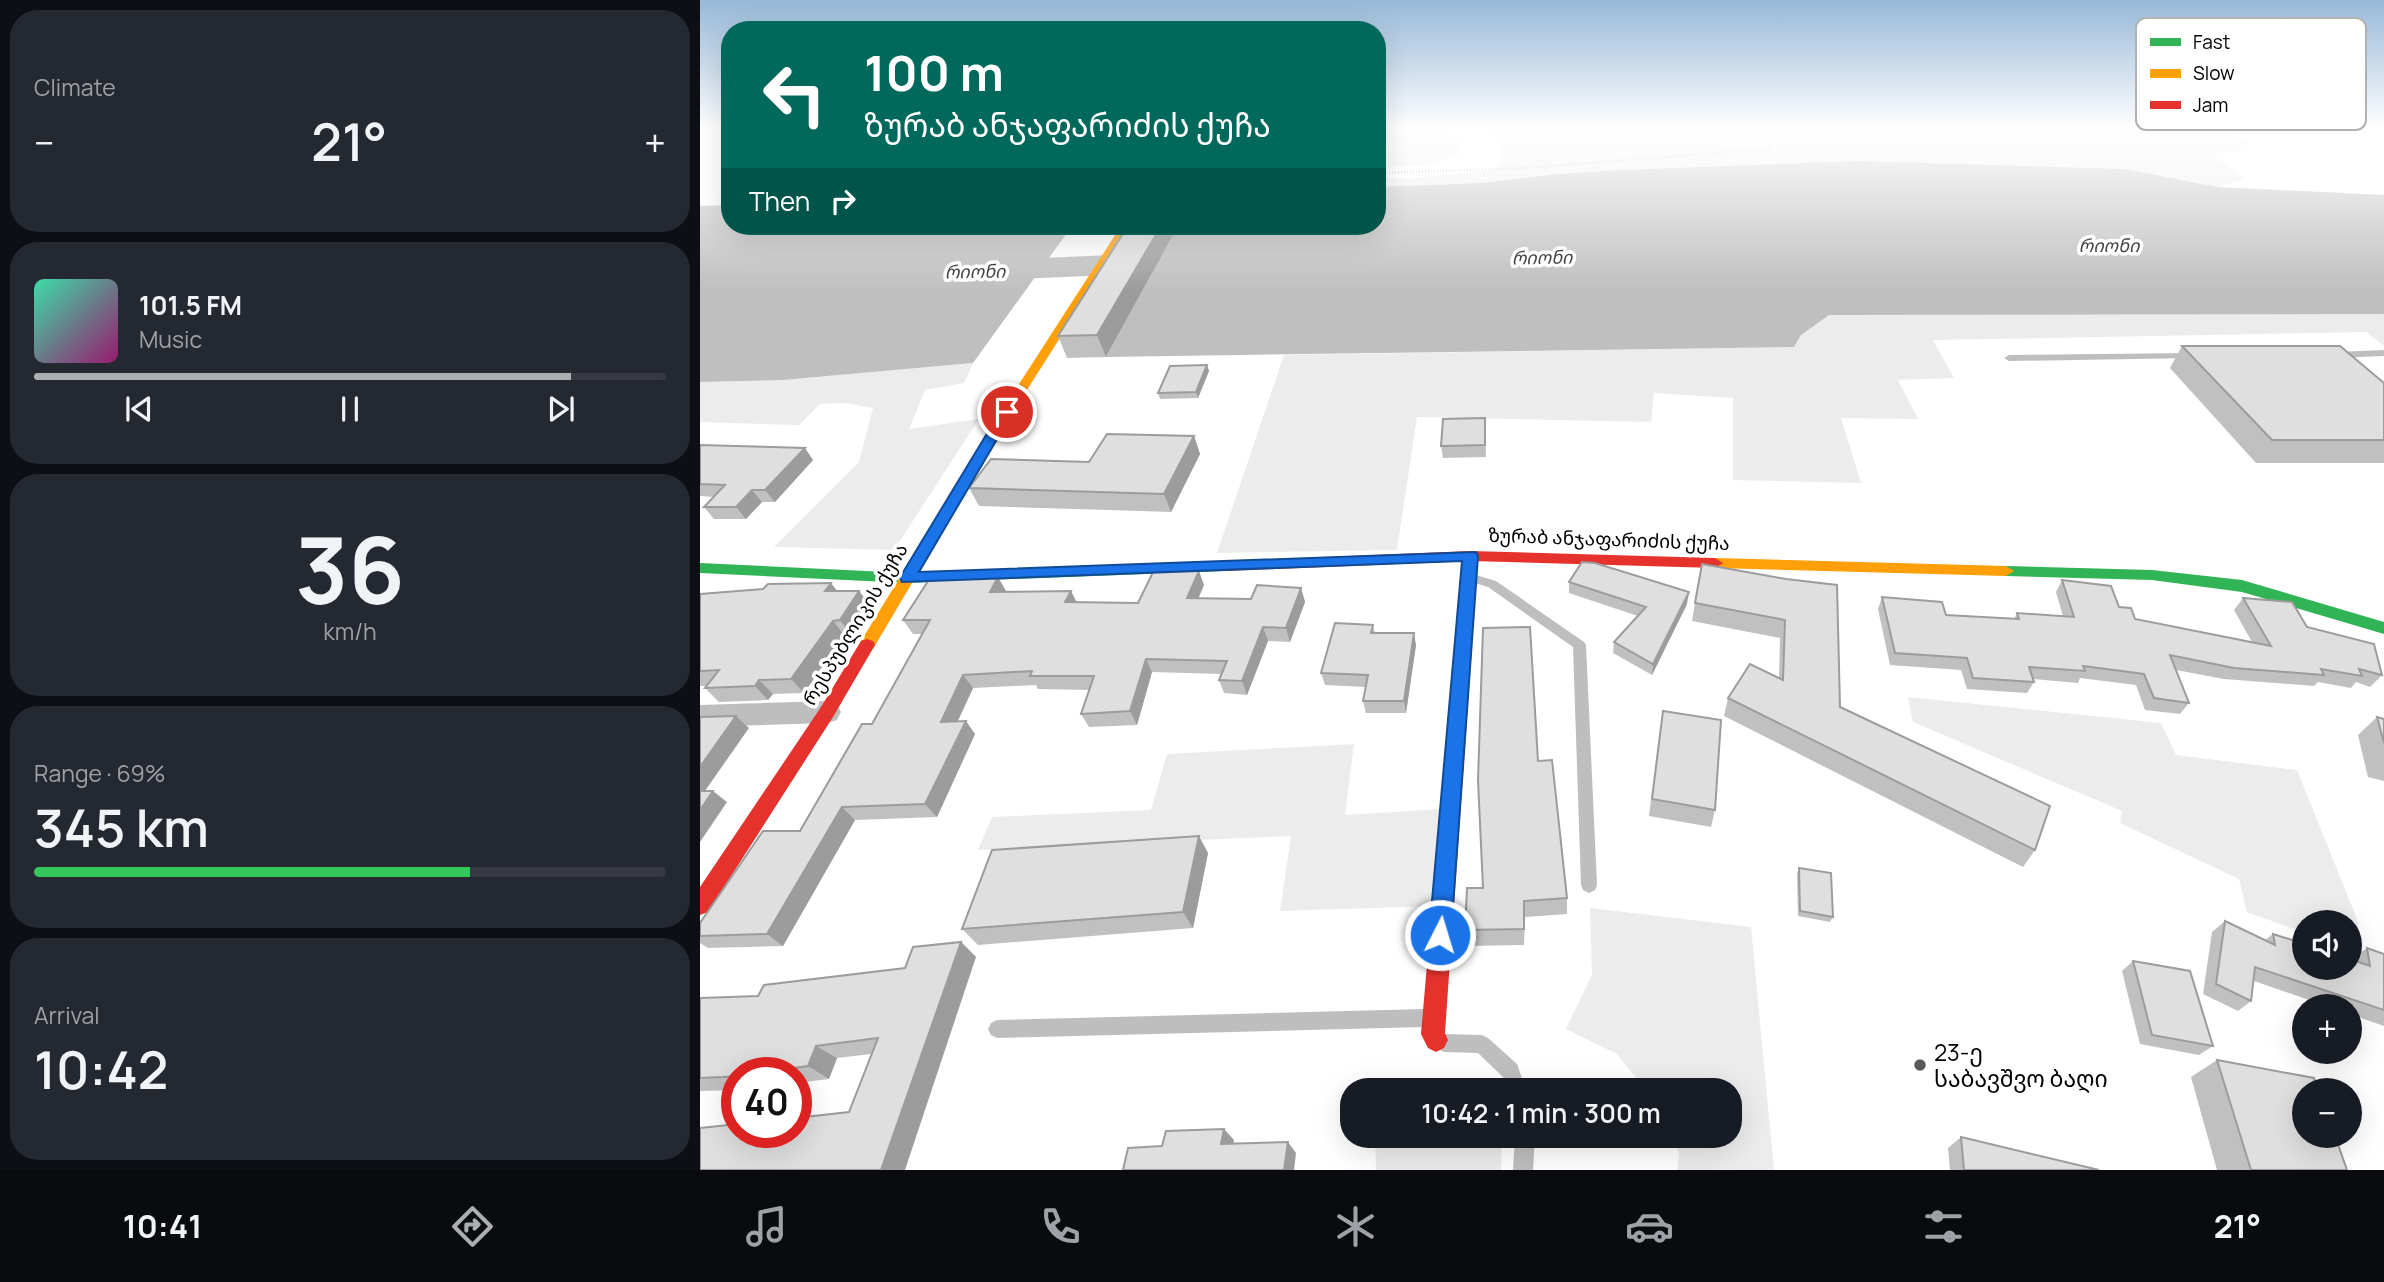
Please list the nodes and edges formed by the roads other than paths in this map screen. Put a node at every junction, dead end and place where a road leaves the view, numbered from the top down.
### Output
1 (1120, 235) edge
2 (2384, 353) edge
3 (2208, 355) edge
4 (2325, 355) edge
5 (2008, 358) dead end
6 (1470, 556) junction
7 (700, 568) edge
8 (1469, 577) junction
9 (908, 578) junction
10 (2384, 628) edge
11 (827, 712) junction
12 (700, 716) edge
13 (1589, 885) dead end
14 (700, 905) edge
15 (1434, 1018) junction
16 (997, 1029) dead end
17 (1436, 1040) joint
18 (1513, 1078) edge
19 (1524, 1148) edge
20 (1523, 1170) edge

1 - 9 street, რესპუბლიკის ქუჩა
2 - 4 lane
3 - 5 lane
6 - 8 street
6 - 9 street, ზურაბ ანჯაფარიძის ქუჩა
6 - 10 street, ზურაბ ანჯაფარიძის ქუჩა
7 - 9 street, ზურაბ ანჯაფარიძის ქუჩა
8 - 13 lane
8 - 15 street
9 - 11 street, რესპუბლიკის ქუჩა
11 - 12 street
11 - 14 street, რესპუბლიკის ქუჩა
15 - 16 lane
15 - 17 street
17 - 18 lane
19 - 20 lane

